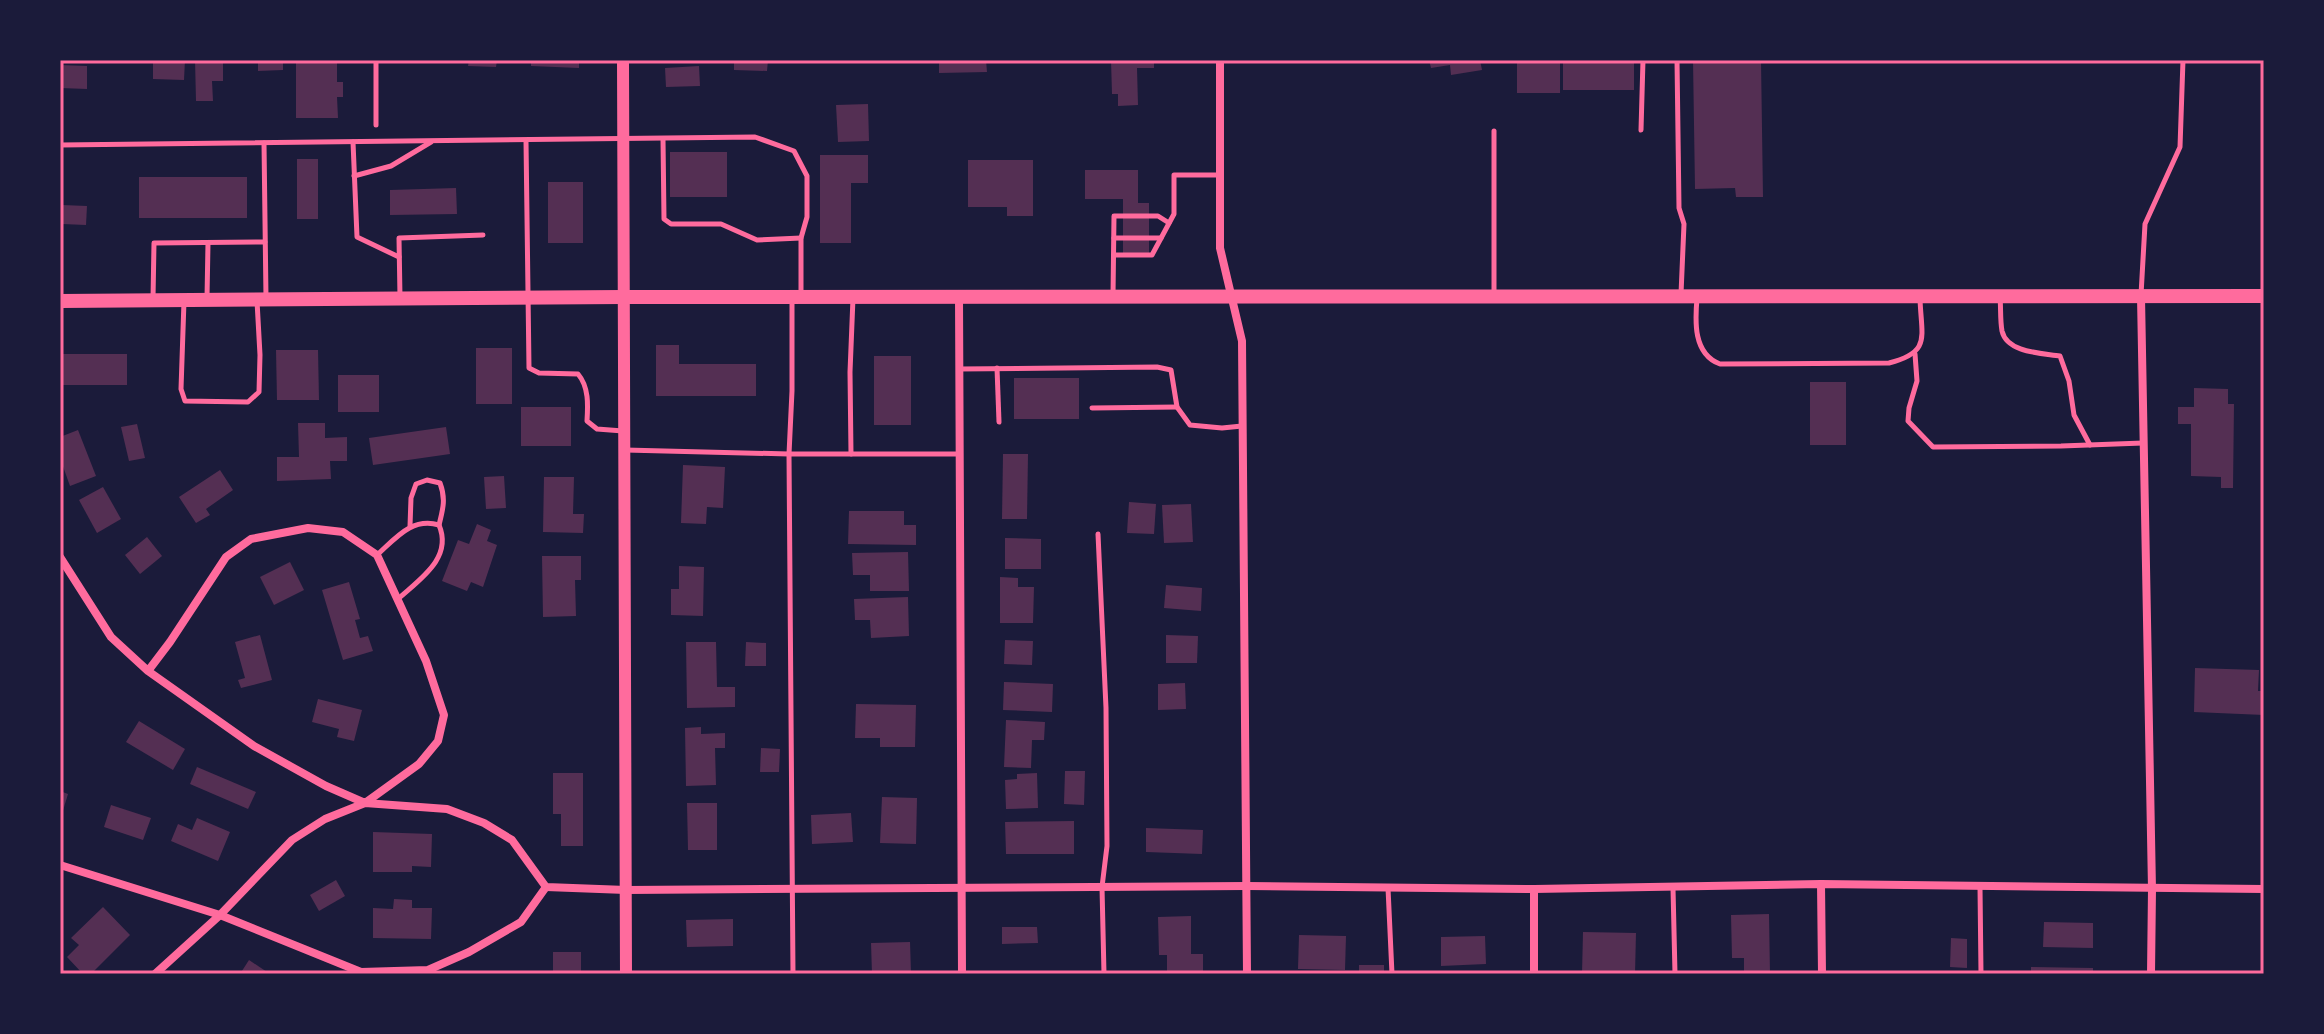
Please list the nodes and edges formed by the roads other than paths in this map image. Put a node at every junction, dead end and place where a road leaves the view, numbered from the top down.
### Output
1 (376, 60) edge
2 (623, 60) edge
3 (1220, 60) edge
4 (1643, 60) edge
5 (1677, 60) edge
6 (2183, 60) edge
7 (376, 125) dead end
8 (1641, 130) dead end
9 (1494, 131) dead end
10 (663, 139) junction
11 (623, 140) junction
12 (432, 141) junction
13 (526, 141) junction
14 (353, 142) junction
15 (264, 143) junction
16 (60, 145) edge
17 (1220, 175) junction
18 (354, 176) junction
19 (1169, 223) junction
20 (483, 235) dead end
21 (801, 238) junction
22 (1114, 238) junction
23 (1161, 238) junction
24 (265, 242) junction
25 (208, 243) junction
26 (1114, 255) junction
27 (399, 257) junction
28 (2264, 296) edge
29 (624, 297) junction
30 (796, 297) junction
31 (853, 297) junction
32 (959, 297) junction
33 (1113, 297) junction
34 (1232, 297) junction
35 (1494, 297) junction
36 (1681, 297) junction
37 (1697, 297) junction
38 (1920, 297) junction
39 (2000, 297) junction
40 (2141, 297) junction
41 (400, 298) junction
42 (527, 298) junction
43 (153, 300) junction
44 (184, 300) junction
45 (207, 300) junction
46 (262, 300) junction
47 (60, 301) edge
48 (1915, 354) junction
49 (997, 368) junction
50 (959, 369) junction
51 (1177, 407) junction
52 (1092, 408) dead end
53 (999, 422) dead end
54 (1243, 426) junction
55 (624, 431) junction
56 (2144, 443) junction
57 (2090, 445) junction
58 (624, 450) junction
59 (789, 454) junction
60 (851, 454) junction
61 (960, 454) junction
62 (439, 525) junction
63 (410, 526) junction
64 (1098, 534) dead end
65 (377, 555) junction
66 (60, 557) edge
67 (398, 599) junction
68 (148, 671) junction
69 (365, 803) junction
70 (60, 865) edge
71 (1821, 884) junction
72 (1247, 886) junction
73 (546, 887) junction
74 (1102, 887) junction
75 (1388, 887) junction
76 (1673, 887) junction
77 (1980, 887) junction
78 (793, 889) junction
79 (962, 889) junction
80 (1534, 889) junction
81 (2152, 889) junction
82 (2264, 889) edge
83 (626, 890) junction
84 (220, 915) junction
85 (362, 973) edge
86 (155, 974) edge
87 (626, 974) edge
88 (793, 974) edge
89 (962, 974) edge
90 (1104, 974) edge
91 (1247, 974) edge
92 (1392, 974) edge
93 (1534, 974) edge
94 (1675, 974) edge
95 (1822, 974) edge
96 (1981, 974) edge
97 (2151, 974) edge

1 - 7 lane
2 - 11 street
3 - 17 street
4 - 8 lane
5 - 36 lane
6 - 40 lane
9 - 35 lane
10 - 11 lane
10 - 21 lane
10 - 21 lane
11 - 13 lane
11 - 29 street
12 - 13 lane
12 - 14 lane
12 - 18 lane
13 - 42 lane
14 - 15 lane
14 - 18 lane
15 - 16 lane
15 - 24 lane
17 - 19 lane
17 - 34 street
18 - 27 lane
19 - 22 lane
19 - 23 lane
20 - 27 lane
21 - 30 lane
22 - 23 lane
22 - 26 lane
23 - 26 lane
24 - 25 lane
24 - 46 lane
25 - 43 lane
25 - 45 lane
26 - 33 lane
27 - 41 lane
28 - 40 main road
29 - 30 main road
29 - 42 main road
29 - 55 street
30 - 31 main road
30 - 59 lane
31 - 32 main road
31 - 60 lane
32 - 33 main road
32 - 50 street
33 - 34 main road
34 - 35 main road
34 - 54 street
35 - 36 main road
36 - 37 main road
37 - 38 main road
37 - 48 lane
38 - 39 main road
38 - 48 lane
39 - 40 main road
39 - 57 lane
40 - 56 street
41 - 42 main road
41 - 46 main road
42 - 55 lane
43 - 44 main road
43 - 47 main road
44 - 45 main road
44 - 46 lane
45 - 46 main road
48 - 57 lane
49 - 50 lane
49 - 51 lane
49 - 53 lane
50 - 61 street
51 - 52 lane
51 - 54 lane
54 - 72 street
55 - 58 street
56 - 57 lane
56 - 81 street
58 - 59 lane
58 - 83 street
59 - 60 lane
59 - 78 lane
60 - 61 lane
61 - 79 street
62 - 63 lane
62 - 63 lane
62 - 67 lane
63 - 65 lane
64 - 74 lane
65 - 67 street
65 - 68 street
66 - 68 street
67 - 69 street
68 - 69 street
69 - 73 street
69 - 84 street
70 - 84 street
71 - 76 street
71 - 77 street
71 - 95 street
72 - 74 street
72 - 75 street
72 - 91 street
73 - 83 street
73 - 85 street
74 - 79 street
74 - 90 lane
75 - 80 street
75 - 92 lane
76 - 80 street
76 - 94 lane
77 - 81 street
77 - 96 lane
78 - 79 street
78 - 83 street
78 - 88 lane
79 - 89 street
80 - 93 street
81 - 82 street
81 - 97 street
83 - 87 street
84 - 85 street
84 - 86 street

